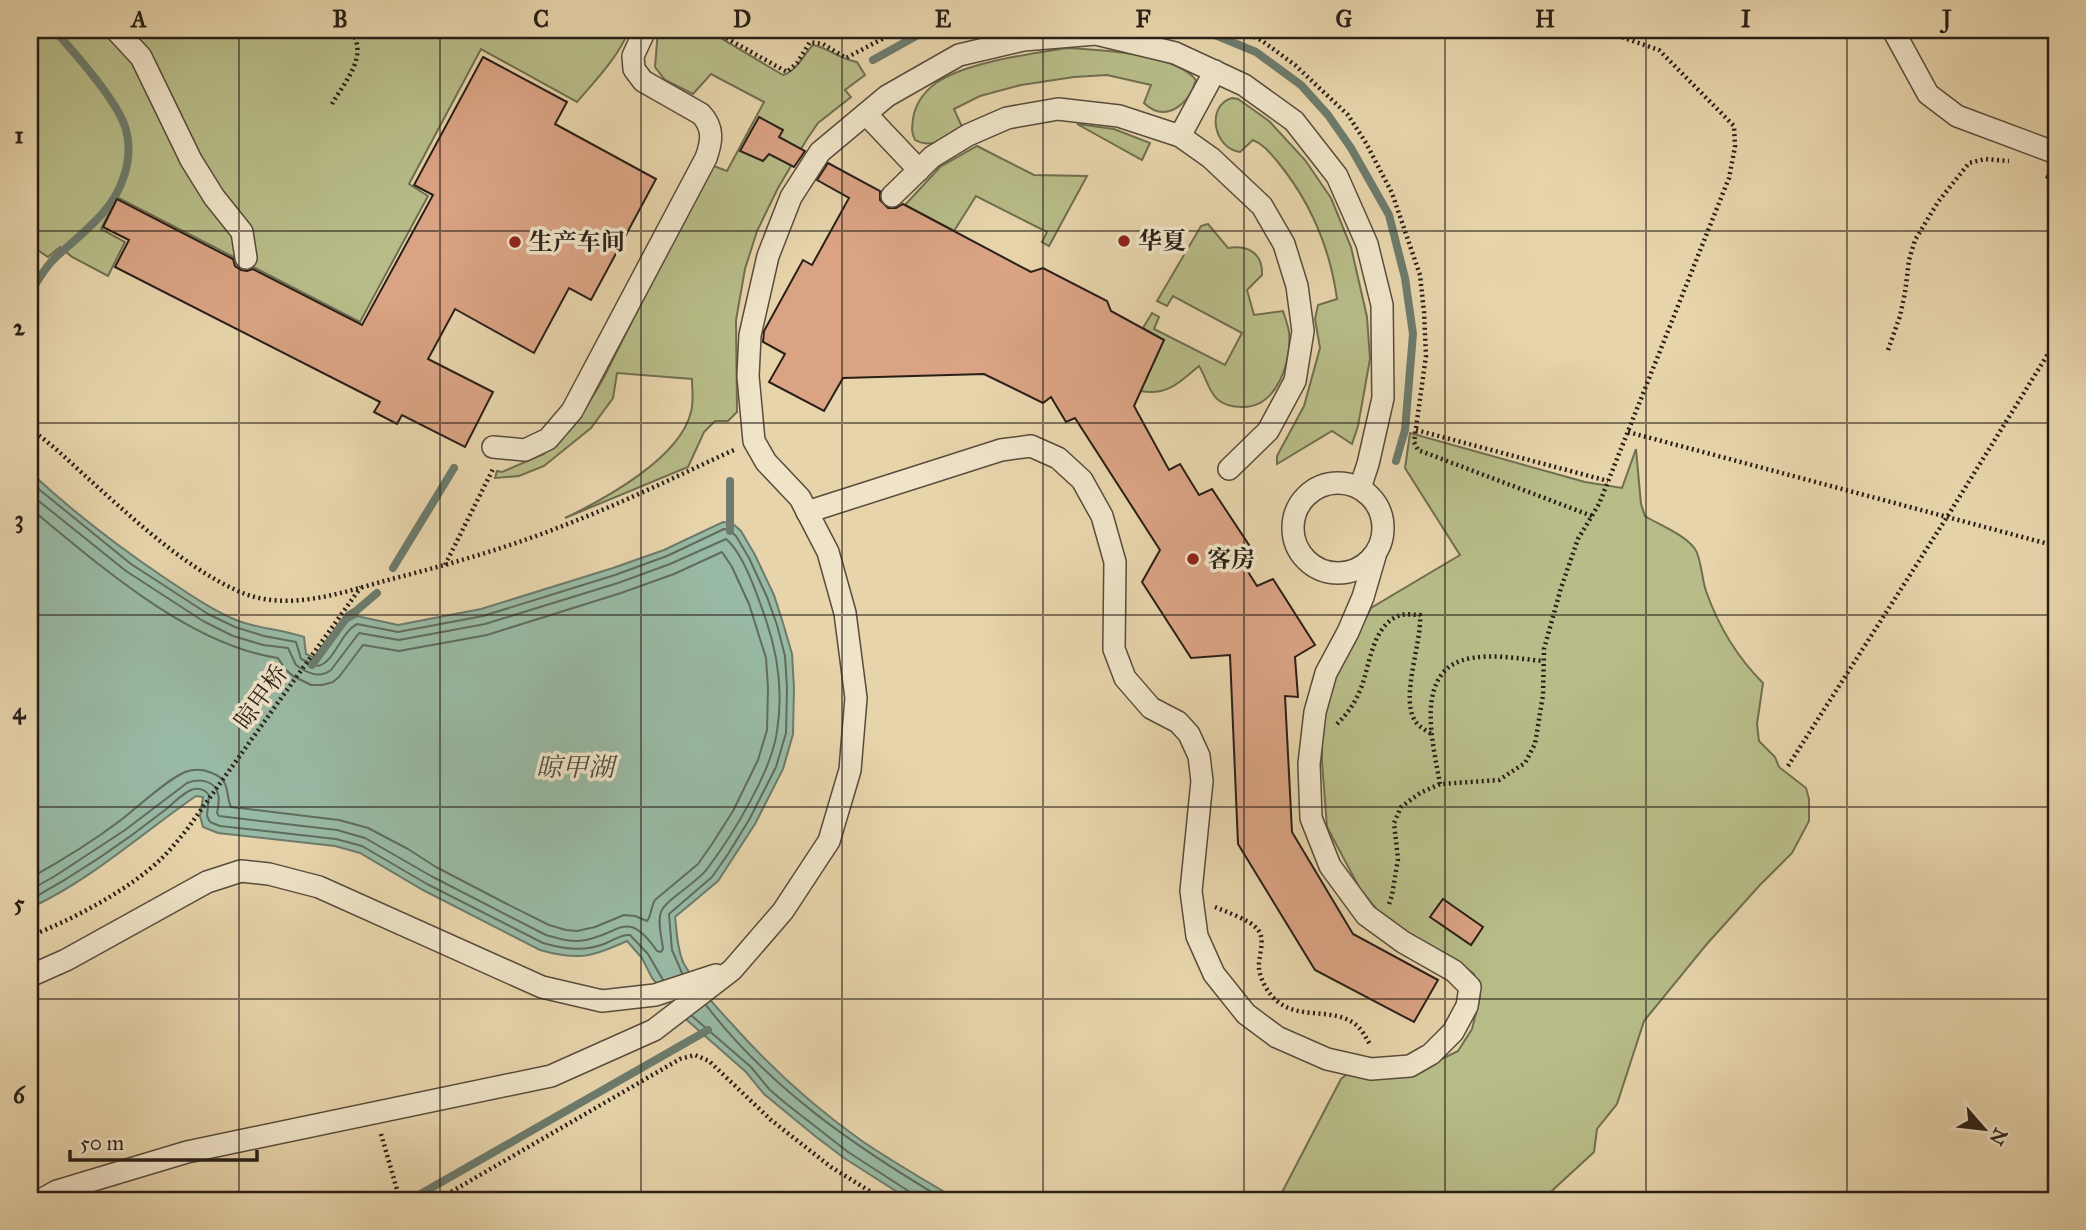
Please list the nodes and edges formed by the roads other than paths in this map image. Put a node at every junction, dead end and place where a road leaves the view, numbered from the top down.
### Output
1 (116, 30) edge
2 (645, 30) edge
3 (1893, 30) edge
4 (1215, 71) junction
5 (866, 114) junction
6 (1180, 135) junction
7 (2056, 153) edge
8 (919, 170) junction
9 (892, 196) dead end
10 (246, 258) dead end
11 (499, 448) road end
12 (1229, 469) dead end
13 (1360, 488) junction
14 (807, 512) junction
15 (1375, 556) junction
16 (732, 970) junction
17 (30, 976) edge
18 (41, 1200) edge

1 - 10 street
2 - 11 street
3 - 7 street
4 - 5 street
4 - 6 street
4 - 13 street
5 - 8 street
5 - 14 street
6 - 8 street
6 - 12 street
8 - 9 street
13 - 15 street
13 - 15 street
14 - 15 street
14 - 16 street
16 - 17 street
16 - 18 street

